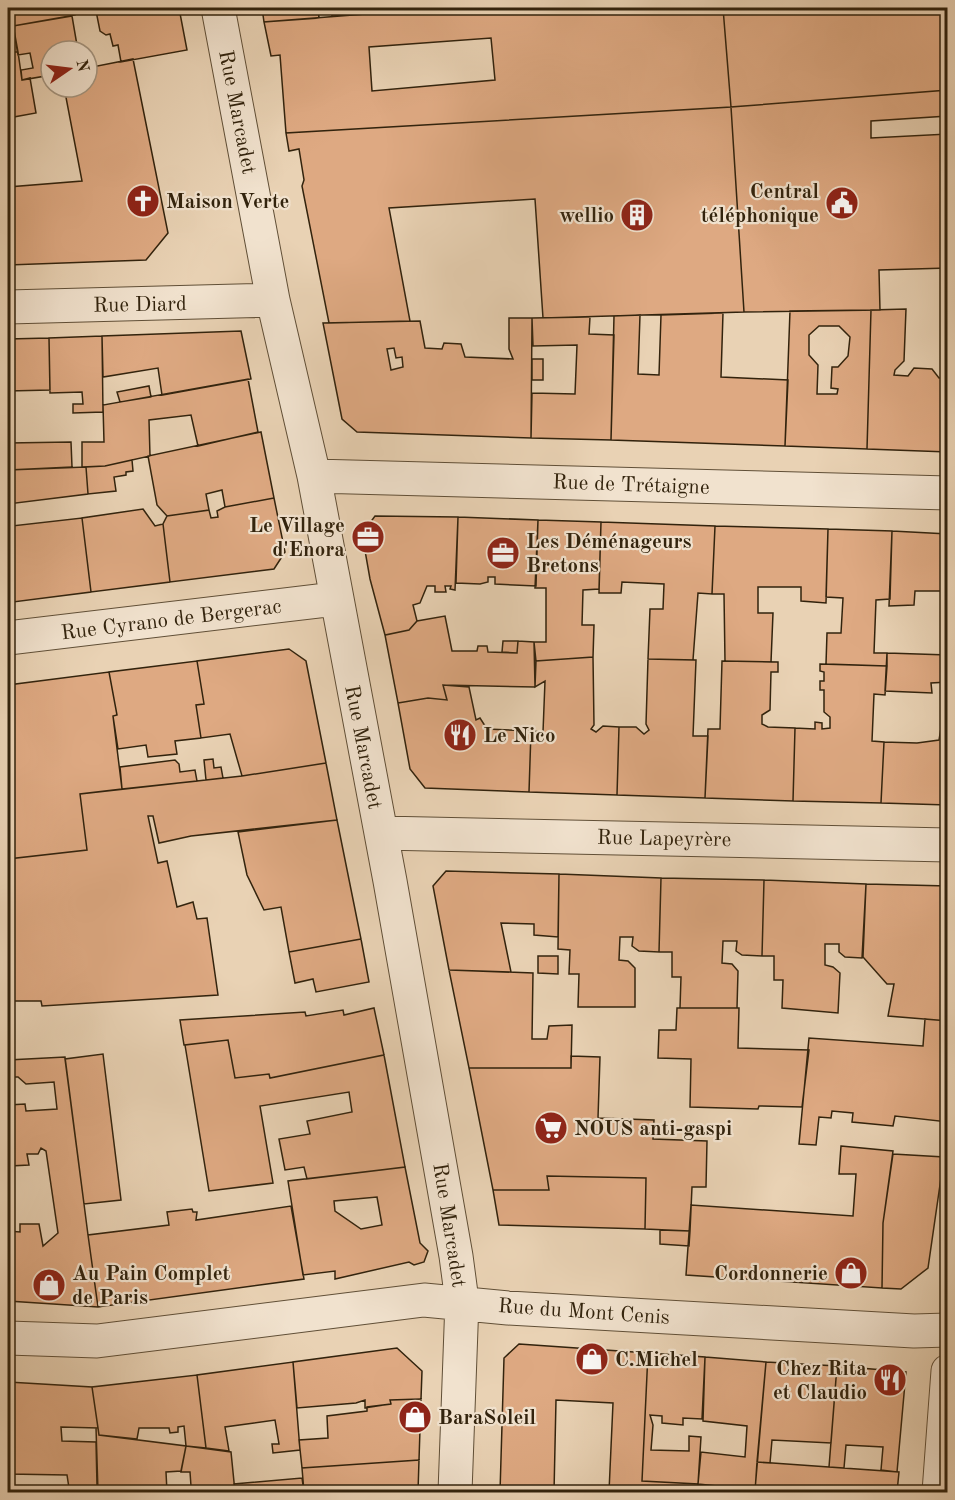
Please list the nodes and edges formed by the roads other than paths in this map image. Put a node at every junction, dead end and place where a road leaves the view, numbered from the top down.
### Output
1 (218, 8) edge
2 (273, 300) junction
3 (8, 307) edge
4 (314, 476) junction
5 (948, 493) edge
6 (335, 599) junction
7 (8, 638) edge
8 (381, 833) junction
9 (948, 845) edge
10 (462, 1301) junction
11 (948, 1330) edge
12 (8, 1338) edge
13 (948, 1371) edge
14 (454, 1492) edge
15 (939, 1492) edge

1 - 2 street, Rue Marcadet
2 - 3 street, Rue Diard
2 - 4 street, Rue Marcadet
4 - 5 street, Rue de Trétaigne
4 - 6 street, Rue Marcadet
6 - 7 street, Rue Cyrano de Bergerac
6 - 8 street, Rue Marcadet
8 - 9 street, Rue Lapeyrère
8 - 10 street, Rue Marcadet
10 - 11 street, Rue du Mont Cenis
10 - 12 street, Rue du Mont Cenis
10 - 14 street, Rue Marcadet
13 - 15 street

